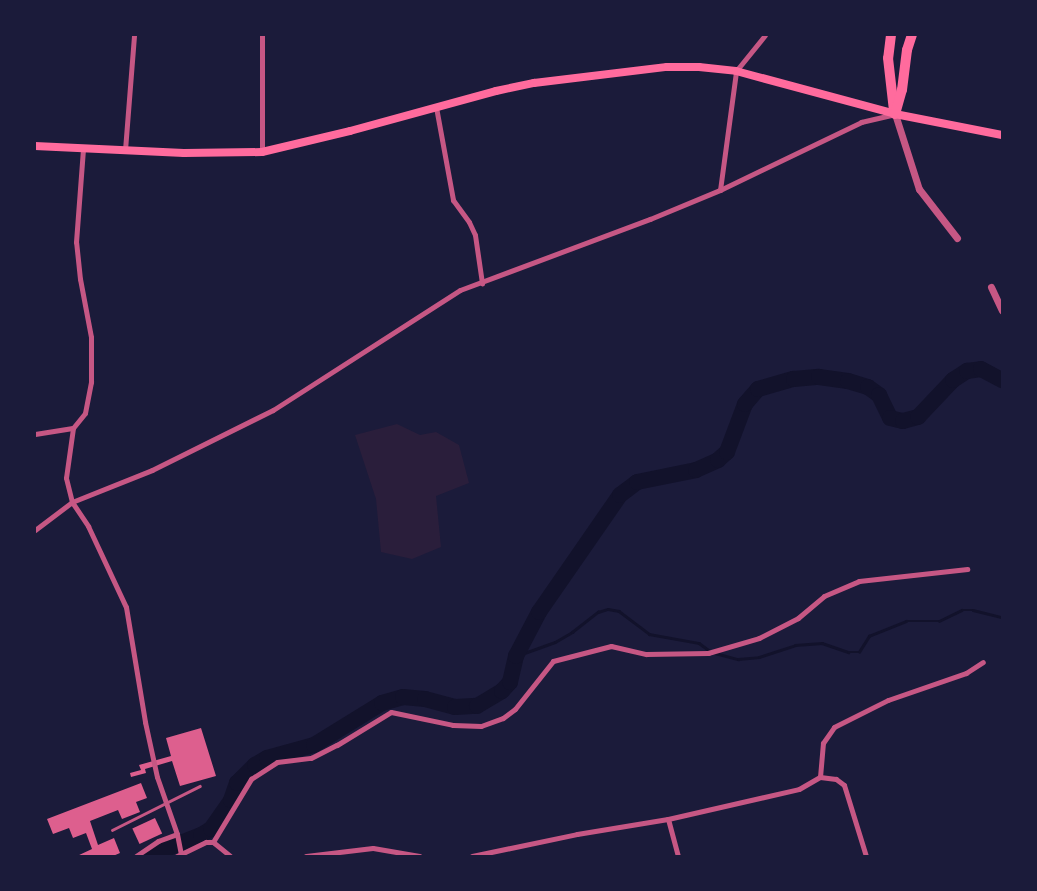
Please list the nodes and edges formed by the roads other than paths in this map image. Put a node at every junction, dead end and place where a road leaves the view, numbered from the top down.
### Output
1 (134, 35) edge
2 (262, 35) edge
3 (765, 35) edge
4 (891, 35) edge
5 (912, 35) edge
6 (736, 71) junction
7 (436, 107) junction
8 (895, 114) junction
9 (1002, 134) edge
10 (35, 146) edge
11 (83, 148) junction
12 (125, 150) junction
13 (262, 152) junction
14 (720, 190) junction
15 (957, 238) dead end
16 (482, 283) junction
17 (991, 287) dead end
18 (1002, 311) edge
19 (73, 428) junction
20 (35, 434) edge
21 (72, 502) junction
22 (35, 530) edge
23 (967, 569) dead end
24 (983, 662) dead end
25 (820, 777) junction
26 (200, 786) dead end
27 (165, 804) junction
28 (668, 819) junction
29 (112, 830) dead end
30 (177, 837) junction
31 (213, 842) junction
32 (179, 854) edge
33 (136, 856) edge
34 (230, 856) edge
35 (306, 856) edge
36 (419, 856) edge
37 (472, 856) edge
38 (678, 856) edge
39 (866, 856) edge

1 - 12 street
2 - 13 street
3 - 6 street
4 - 8 highway
5 - 8 highway
6 - 7 main road
6 - 8 main road
6 - 14 street
7 - 13 main road
7 - 16 street
8 - 9 main road
8 - 14 street
8 - 15 street
10 - 11 main road
11 - 12 main road
11 - 19 street
12 - 13 main road
14 - 16 street
16 - 21 street
17 - 18 street
19 - 20 street
19 - 21 street
21 - 22 street
21 - 27 street
23 - 31 street
24 - 25 street
25 - 28 street
25 - 39 street
26 - 27 lane
27 - 29 lane
27 - 30 street
28 - 37 street
28 - 38 street
30 - 32 street
30 - 33 street
31 - 32 street
31 - 34 street
35 - 36 street

